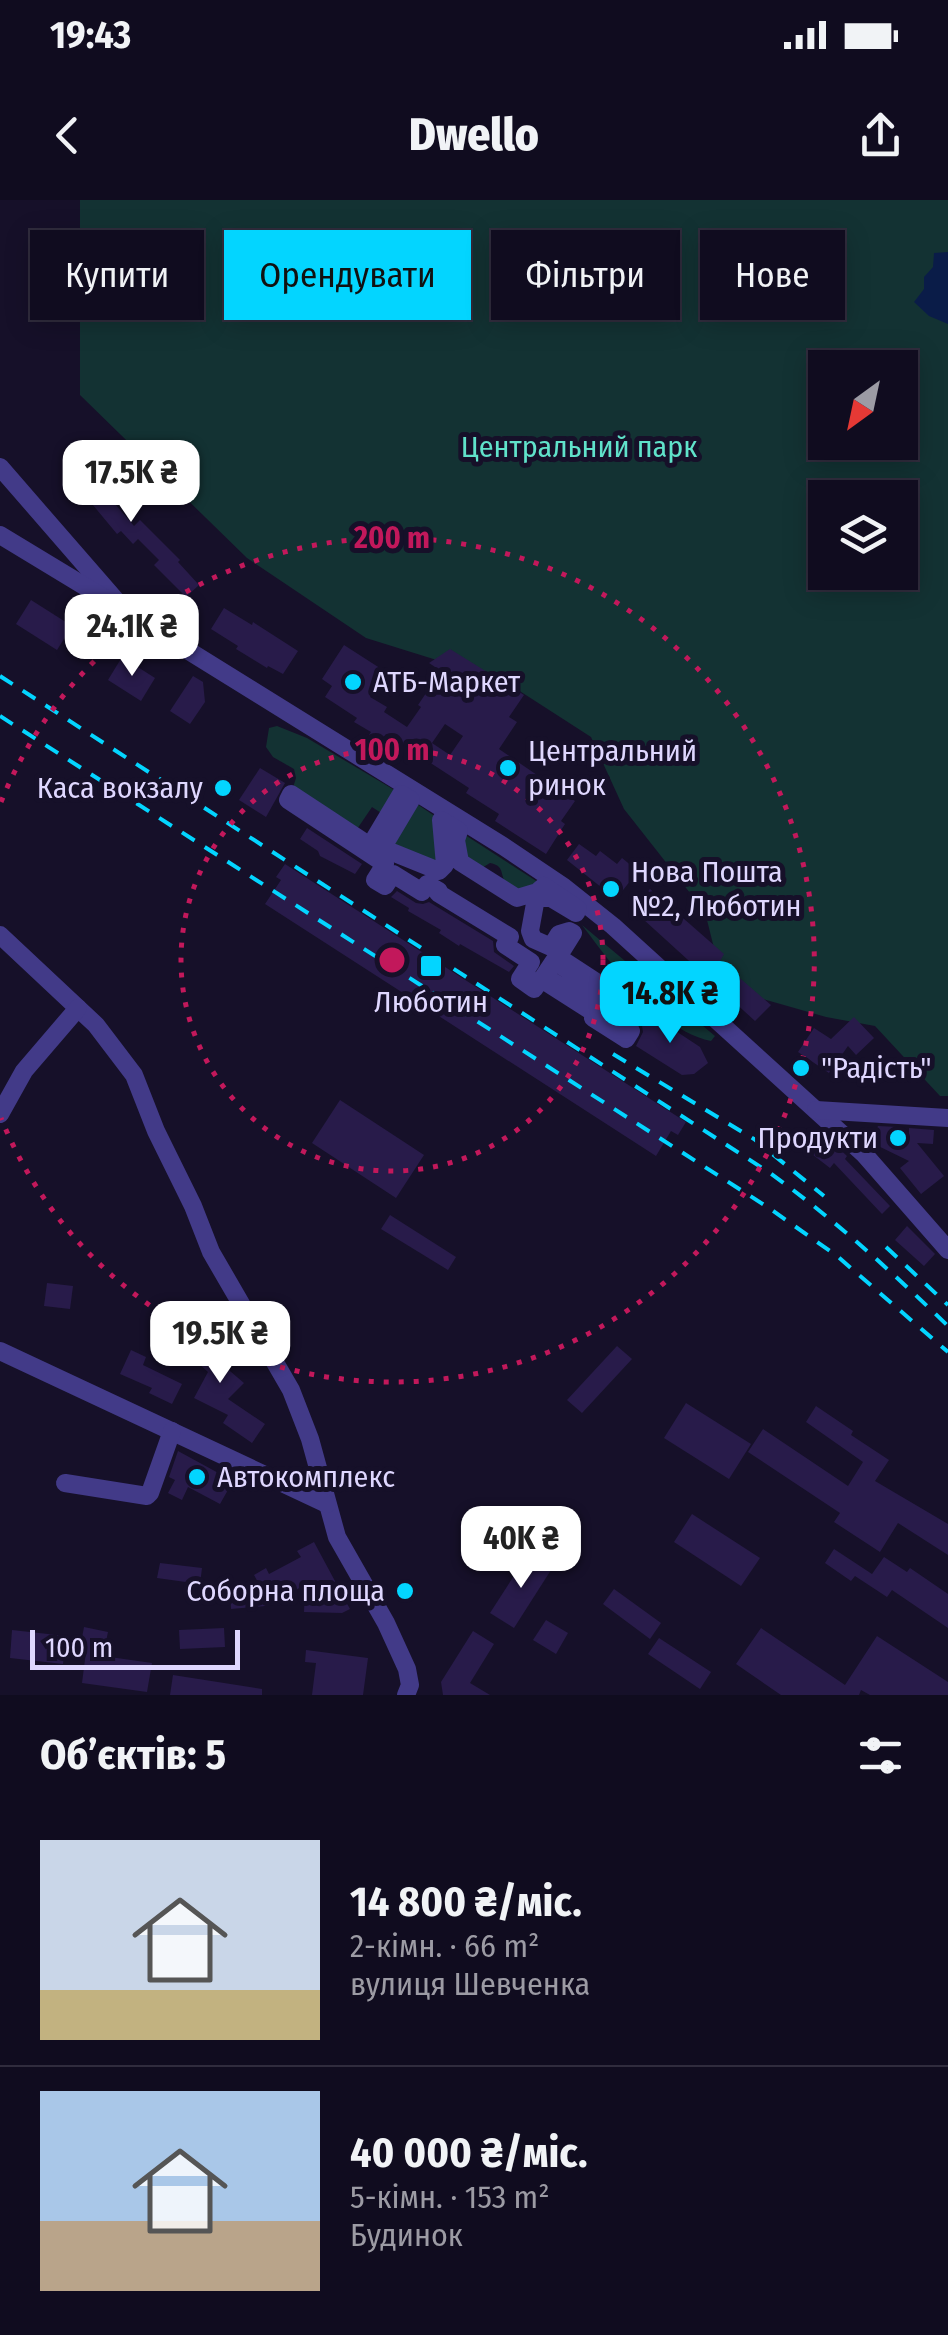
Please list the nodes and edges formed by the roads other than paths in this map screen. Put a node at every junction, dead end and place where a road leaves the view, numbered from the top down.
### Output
1 (0, 467) edge
2 (0, 535) edge
3 (126, 612) junction
4 (458, 831) joint
5 (0, 935) edge
6 (78, 1008) junction
7 (816, 1110) junction
8 (0, 1114) edge
9 (948, 1118) edge
10 (948, 1250) edge
11 (0, 1351) edge
12 (172, 1432) junction
13 (65, 1483) dead end
14 (327, 1504) junction
15 (406, 1695) edge

1 - 3 street
2 - 3 street
3 - 7 street
4 - 4 street
5 - 6 street
6 - 8 street
6 - 14 street
7 - 9 street
7 - 10 street
11 - 12 street
12 - 13 street
12 - 14 street
14 - 15 street

